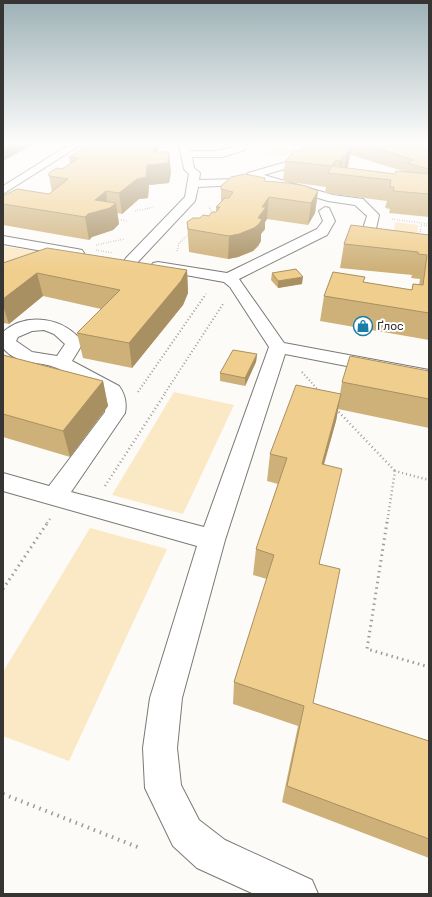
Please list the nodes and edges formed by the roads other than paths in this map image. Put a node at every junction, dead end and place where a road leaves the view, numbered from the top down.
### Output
1 (194, 186) edge
2 (290, 186) edge
3 (325, 212) dead end
4 (3, 240) edge
5 (78, 240) dead end
6 (92, 255) edge
7 (429, 257) edge
8 (115, 259) edge
9 (131, 261) junction
10 (233, 281) junction
11 (278, 347) junction
12 (62, 363) dead end
13 (429, 376) edge
14 (3, 482) edge
15 (55, 496) junction
16 (212, 540) junction
17 (298, 894) edge

1 - 9 street
2 - 7 street
3 - 10 street
4 - 5 street
4 - 6 street
8 - 9 street
9 - 10 street
10 - 11 street
11 - 13 street
11 - 16 street
12 - 15 street
14 - 15 street
15 - 16 street
16 - 17 street

